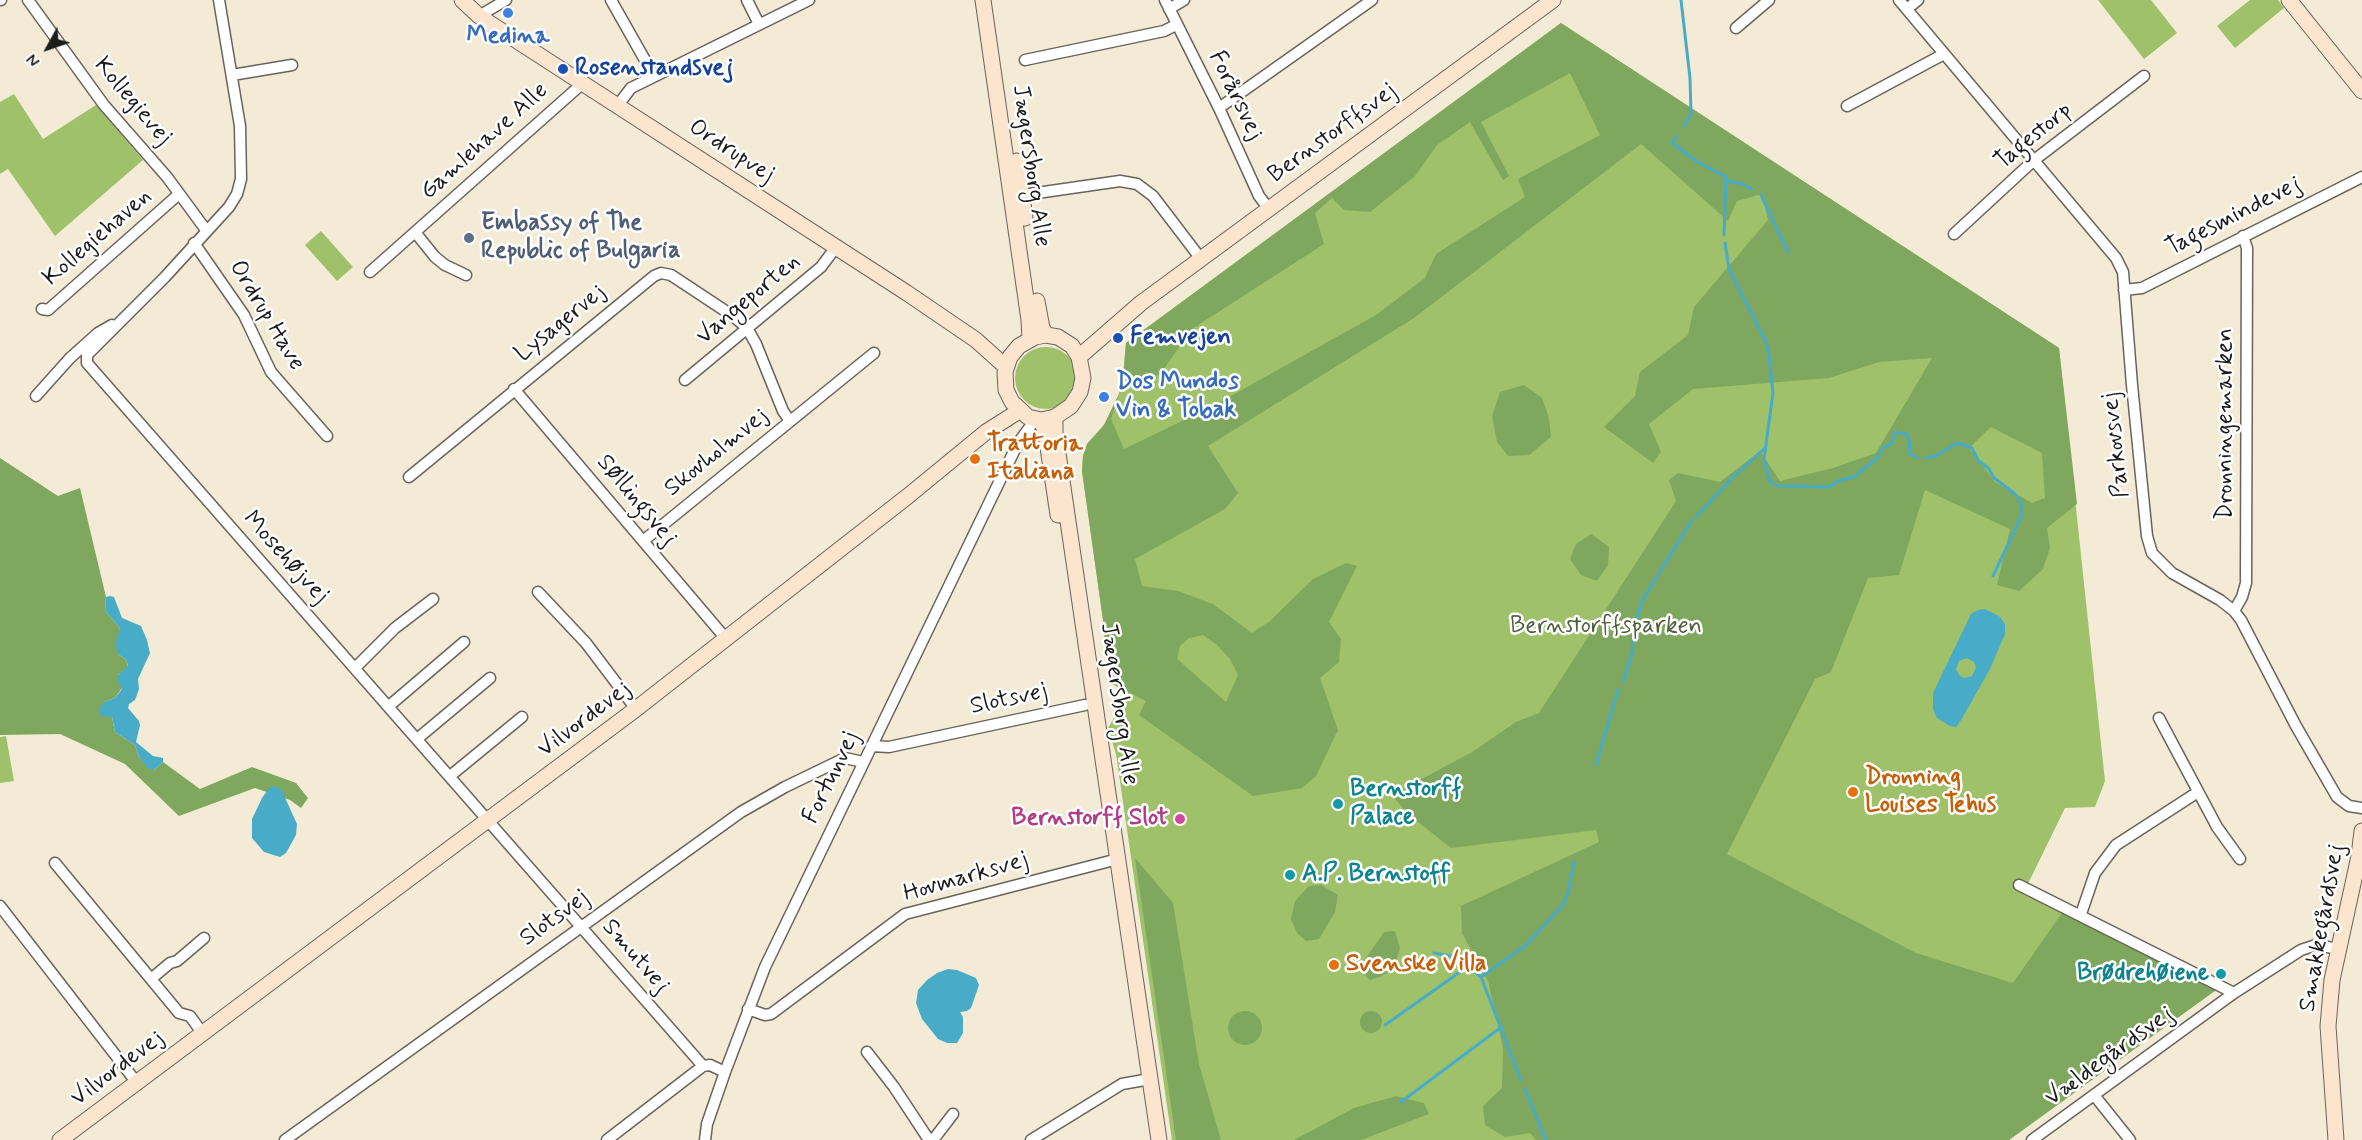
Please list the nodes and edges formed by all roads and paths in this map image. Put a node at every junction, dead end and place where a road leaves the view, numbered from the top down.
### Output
1 (28, 0) edge
2 (219, 0) edge
3 (462, 0) edge
4 (506, 0) edge
5 (611, 0) edge
6 (747, 0) edge
7 (809, 0) edge
8 (983, 0) edge
9 (993, 0) edge
10 (1184, 0) edge
11 (1372, 0) edge
12 (1769, 0) edge
13 (1899, 0) edge
14 (1918, 0) edge
15 (2289, 0) edge
16 (1545, 2) edge
17 (1167, 5) edge
18 (1907, 9) junction
19 (480, 16) junction
20 (759, 24) junction
21 (1176, 26) junction
22 (1736, 28) dead end
23 (1944, 54) junction
24 (1025, 60) dead end
25 (292, 65) dead end
26 (232, 75) junction
27 (654, 76) junction
28 (2144, 76) dead end
29 (583, 83) junction
30 (2362, 92) edge
31 (618, 105) junction
32 (1847, 106) dead end
33 (1219, 108) junction
34 (2033, 161) junction
35 (2362, 177) edge
36 (179, 194) junction
37 (1016, 195) junction
38 (1269, 209) junction
39 (206, 230) junction
40 (415, 232) junction
41 (1954, 234) dead end
42 (2243, 236) junction
43 (195, 243) junction
44 (836, 247) junction
45 (1201, 259) junction
46 (370, 272) dead end
47 (465, 275) dead end
48 (2124, 290) junction
49 (42, 309) dead end
50 (118, 324) junction
51 (747, 328) junction
52 (1046, 335) junction
53 (1030, 339) junction
54 (976, 340) junction
55 (1075, 351) junction
56 (1013, 352) junction
57 (874, 353) dead end
58 (1006, 367) junction
59 (685, 380) dead end
60 (514, 389) junction
61 (36, 396) dead end
62 (1031, 414) junction
63 (790, 421) junction
64 (327, 436) dead end
65 (409, 477) dead end
66 (643, 541) junction
67 (538, 592) dead end
68 (433, 599) dead end
69 (2234, 610) junction
70 (727, 640) junction
71 (464, 642) dead end
72 (355, 668) junction
73 (490, 678) dead end
74 (1085, 705) junction
75 (389, 706) junction
76 (636, 709) junction
77 (522, 717) dead end
78 (2159, 718) dead end
79 (417, 739) junction
80 (871, 746) junction
81 (863, 762) junction
82 (450, 776) junction
83 (2198, 792) junction
84 (2362, 808) edge
85 (488, 819) junction
86 (2362, 831) edge
87 (2360, 855) edge
88 (2240, 859) dead end
89 (1113, 861) junction
90 (55, 863) dead end
91 (2019, 885) dead end
92 (0, 906) edge
93 (2081, 914) junction
94 (0, 922) edge
95 (14, 924) junction
96 (581, 927) junction
97 (204, 938) dead end
98 (2339, 949) junction
99 (151, 979) junction
100 (2234, 993) junction
101 (748, 1009) junction
102 (203, 1034) junction
103 (867, 1052) dead end
104 (703, 1066) junction
105 (725, 1072) junction
106 (1145, 1080) junction
107 (136, 1083) junction
108 (2094, 1095) junction
109 (953, 1114) dead end
110 (60, 1140) edge
111 (285, 1140) edge
112 (607, 1140) edge
113 (705, 1140) edge
114 (931, 1140) edge
115 (1030, 1140) edge
116 (1149, 1140) edge
117 (1159, 1140) edge
118 (2032, 1140) edge
119 (2130, 1140) edge
120 (2336, 1140) edge

1 - 36 street, Kollegievej
2 - 26 street, Mosehøjvej
3 - 19 street, Ordrupvej
4 - 19 street
5 - 27 street
6 - 20 street
7 - 20 street
8 - 37 street, Jægersborg Alle
9 - 37 street, Jægersborg Alle
10 - 17 street
11 - 33 street
12 - 22 street
13 - 18 street, Parkovsvej
14 - 18 street
15 - 30 street
16 - 38 street, Bernstorffsvej
17 - 21 street, Forårsvej
18 - 23 street, Parkovsvej
19 - 29 street, Ordrupvej
20 - 27 street
21 - 24 street
21 - 33 street, Forårsvej
23 - 32 street
23 - 34 street, Parkovsvej
25 - 26 street
26 - 39 street, Mosehøjvej
27 - 31 street
28 - 34 street, Tagestorp
29 - 31 street, Ordrupvej
29 - 40 street, Gamlehave Alle
31 - 44 street, Ordrupvej
33 - 38 street, Forårsvej
34 - 41 street, Tagestorp
34 - 48 street, Parkovsvej
35 - 42 street, Tagesmindevej
36 - 39 street, Kollegievej
36 - 49 street, Kollegiehaven
37 - 45 street
37 - 52 street, Jægersborg Alle
37 - 53 street, Jægersborg Alle
38 - 45 street, Bernstorffsvej
39 - 43 street, Mosehøjvej
40 - 46 street, Gamlehave Alle
40 - 47 street, Gamlehave Alle
42 - 48 street, Tagesmindevej
42 - 69 street, Dronningemarken
43 - 50 street, Mosehøjvej
43 - 64 street, Ordrup Have
44 - 51 street, Vangeporten
44 - 54 street, Ordrupvej
45 - 55 street, Bernstorffsvej
48 - 69 street, Parkovsvej
50 - 61 street, Mosehøjvej
50 - 72 street, Mosehøjvej
51 - 59 street, Vangeporten
51 - 60 street, Lysagervej
51 - 63 street, Skovholmvej
52 - 53 street
52 - 55 street
53 - 56 street
54 - 56 street, Ordrupvej
54 - 58 street, Ordrupvej
55 - 62 street
56 - 58 street
57 - 63 street, Skovholmvej
58 - 62 street
60 - 65 street, Lysagervej
60 - 66 street, Søllingsvej
62 - 70 street, Vilvordevej
62 - 74 street, Jægersborg Alle
62 - 80 street, Fortunvej
62 - 89 street, Jægersborg Alle
63 - 66 street, Skovholmvej
66 - 70 street, Søllingsvej
67 - 76 street
68 - 72 street
69 - 84 street, Parkovsvej
70 - 76 street, Vilvordevej
71 - 75 street
72 - 75 street, Mosehøjvej
73 - 79 street
74 - 80 street, Slotsvej
74 - 89 street, Jægersborg Alle
75 - 79 street, Mosehøjvej
76 - 85 street, Vilvordevej
77 - 82 street
78 - 83 street
79 - 82 street, Mosehøjvej
80 - 81 street, Fortunvej
81 - 96 street, Slotsvej
81 - 101 street, Fortunvej
82 - 85 street, Mosehøjvej
83 - 88 street
83 - 93 street
85 - 96 street, Smutvej
85 - 102 street, Vilvordevej
86 - 87 street, Smakkegårdsvej
87 - 98 street, Smakkegårdsvej
89 - 101 street, Hovmarksvej
89 - 106 street, Jægersborg Alle
90 - 99 street, Vilvordevej
91 - 93 street
92 - 95 street
93 - 100 street
94 - 95 street
95 - 107 street
96 - 104 street, Smutvej
96 - 111 street, Slotsvej
97 - 99 street
98 - 100 street, Vældegårdsvej
98 - 120 street, Smakkegårdsvej
99 - 102 street, Vilvordevej
100 - 108 street, Vældegårdsvej
101 - 105 street, Fortunvej
102 - 107 street, Vilvordevej
103 - 114 street
104 - 105 street
104 - 112 street
105 - 113 street, Fortunvej
106 - 115 street
106 - 116 street, Jægersborg Alle
106 - 117 street, Jægersborg Alle
107 - 110 street, Vilvordevej
108 - 118 street, Vældegårdsvej
108 - 119 street
109 - 114 street

